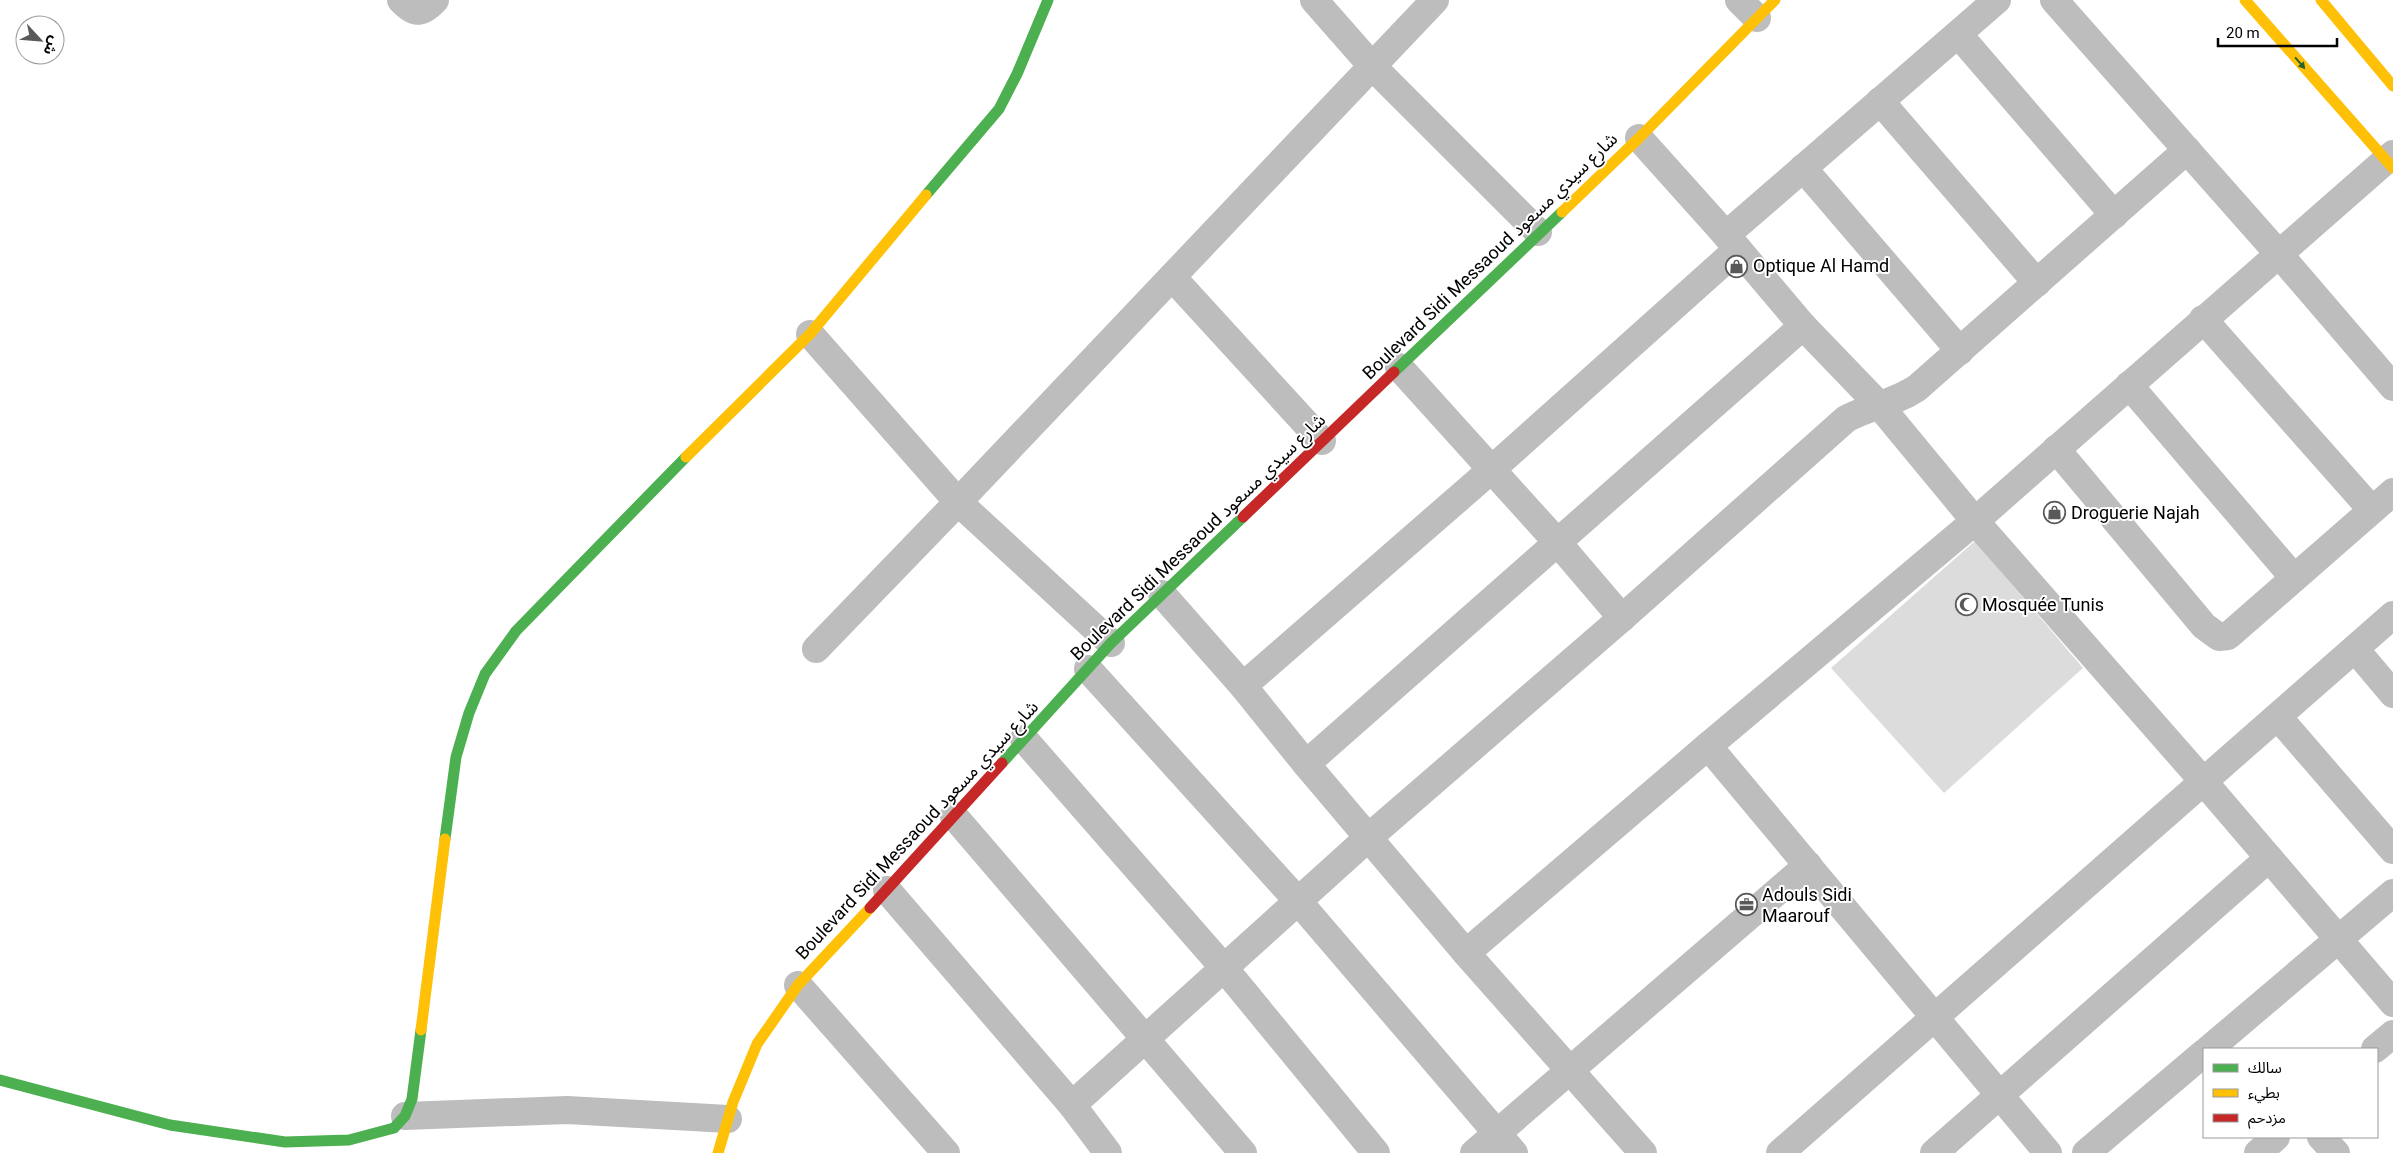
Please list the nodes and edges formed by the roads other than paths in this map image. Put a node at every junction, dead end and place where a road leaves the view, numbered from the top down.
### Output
1 (401, 0) edge
2 (435, 0) edge
3 (1048, 0) edge
4 (1314, 0) edge
5 (1435, 0) edge
6 (1997, 0) edge
7 (2054, 0) edge
8 (2245, 0) edge
9 (2321, 0) edge
10 (1757, 6) edge
11 (1958, 34) junction
12 (1372, 66) junction
13 (2393, 86) edge
14 (1880, 101) junction
15 (1639, 138) junction
16 (2187, 150) junction
17 (2391, 160) edge
18 (1803, 168) junction
19 (2114, 215) junction
20 (1538, 232) junction
21 (1732, 242) junction
22 (2278, 253) junction
23 (1172, 277) junction
24 (2037, 283) junction
25 (2203, 319) junction
26 (1803, 326) junction
27 (810, 334) junction
28 (1960, 350) junction
29 (1399, 367) junction
30 (2129, 385) junction
31 (2393, 387) edge
32 (1880, 406) junction
33 (1322, 440) junction
34 (2056, 449) junction
35 (1491, 470) junction
36 (2393, 492) edge
37 (958, 502) junction
38 (2372, 510) junction
39 (1975, 521) junction
40 (1558, 543) junction
41 (2294, 578) junction
42 (1162, 594) junction
43 (2393, 615) edge
44 (1622, 618) junction
45 (1111, 643) junction
46 (816, 649) dead end
47 (2354, 649) junction
48 (1088, 668) junction
49 (1243, 686) junction
50 (2393, 694) edge
51 (2278, 717) junction
52 (1024, 739) junction
53 (1708, 746) junction
54 (1306, 764) junction
55 (2204, 782) junction
56 (954, 816) junction
57 (1369, 837) junction
58 (2393, 850) edge
59 (2269, 858) junction
60 (1808, 866) junction
61 (887, 890) junction
62 (2393, 893) edge
63 (1298, 902) junction
64 (2338, 940) junction
65 (1466, 953) junction
66 (1224, 968) junction
67 (798, 985) junction
68 (2393, 1003) edge
69 (1935, 1018) junction
70 (2393, 1034) edge
71 (1146, 1038) junction
72 (2210, 1048) edge
73 (2377, 1048) edge
74 (2203, 1054) edge
75 (1569, 1072) junction
76 (0, 1080) edge
77 (1999, 1095) junction
78 (1072, 1105) junction
79 (405, 1116) junction
80 (728, 1119) junction
81 (2275, 1138) edge
82 (2322, 1138) edge
83 (1505, 1143) edge
84 (718, 1153) edge
85 (946, 1153) edge
86 (1108, 1153) edge
87 (1243, 1153) edge
88 (1376, 1153) edge
89 (1474, 1153) edge
90 (1643, 1153) edge
91 (1780, 1153) edge
92 (1934, 1153) edge
93 (2048, 1153) edge
94 (2086, 1153) edge
95 (2258, 1153) edge
96 (2336, 1153) edge

1 - 2 street
3 - 27 street
4 - 12 street
5 - 12 street
6 - 11 street
7 - 16 street
8 -> 17 street
9 - 13 street
10 - 15 street, Boulevard Sidi Messaoud شارع سيدي مسعود
11 - 14 street
11 - 19 street
12 - 20 street
12 - 23 street
14 - 18 street
14 - 24 street
15 - 20 street, Boulevard Sidi Messaoud شارع سيدي مسعود
15 - 21 street
16 - 19 street
16 - 22 street
17 - 22 street
18 - 21 street
18 - 28 street
19 - 24 street
20 - 29 street, Boulevard Sidi Messaoud شارع سيدي مسعود
21 - 26 street
21 - 35 street
22 - 25 street
22 - 31 street
23 - 33 street
23 - 37 street
24 - 28 street
25 - 30 street
25 - 38 street
26 - 32 street
26 - 40 street
27 - 37 street
27 - 79 street
28 - 32 street
29 - 33 street, Boulevard Sidi Messaoud شارع سيدي مسعود
29 - 35 street
30 - 34 street
30 - 41 street
32 - 39 street
32 - 44 street
33 - 42 street, Boulevard Sidi Messaoud شارع سيدي مسعود
34 - 39 street
34 - 41 street
35 - 40 street
35 - 49 street
36 - 38 street
37 - 45 street
37 - 46 street
38 - 41 street
39 - 53 street
39 - 55 street
40 - 44 street
40 - 54 street
42 - 45 street, Boulevard Sidi Messaoud شارع سيدي مسعود
42 - 49 street
43 - 47 street
44 - 57 street
45 - 48 street, Boulevard Sidi Messaoud شارع سيدي مسعود
47 - 50 street
47 - 51 street
48 - 52 street, Boulevard Sidi Messaoud شارع سيدي مسعود
48 - 63 street
49 - 54 street
51 - 55 street
51 - 58 street
52 - 56 street, Boulevard Sidi Messaoud شارع سيدي مسعود
52 - 66 street
53 - 60 street
53 - 65 street
54 - 57 street
55 - 59 street
55 - 69 street
56 - 61 street, Boulevard Sidi Messaoud شارع سيدي مسعود
56 - 71 street
57 - 63 street
57 - 65 street
59 - 64 street
59 - 77 street
60 - 69 street
60 - 75 street
61 - 67 street, Boulevard Sidi Messaoud شارع سيدي مسعود
61 - 78 street
62 - 64 street
63 - 66 street
63 - 83 street
64 - 68 street
64 - 72 street
65 - 75 street
66 - 71 street
66 - 88 street
67 - 80 street, Boulevard Sidi Messaoud شارع سيدي مسعود
67 - 85 street
69 - 77 street
69 - 91 street
70 - 73 street
71 - 78 street
71 - 87 street
74 - 94 street
75 - 83 street
75 - 90 street
76 - 79 street
77 - 92 street
77 - 93 street
78 - 86 street
79 - 80 street
80 - 84 street, Boulevard Sidi Messaoud شارع سيدي مسعود
81 - 95 street
82 - 96 street
83 - 89 street

